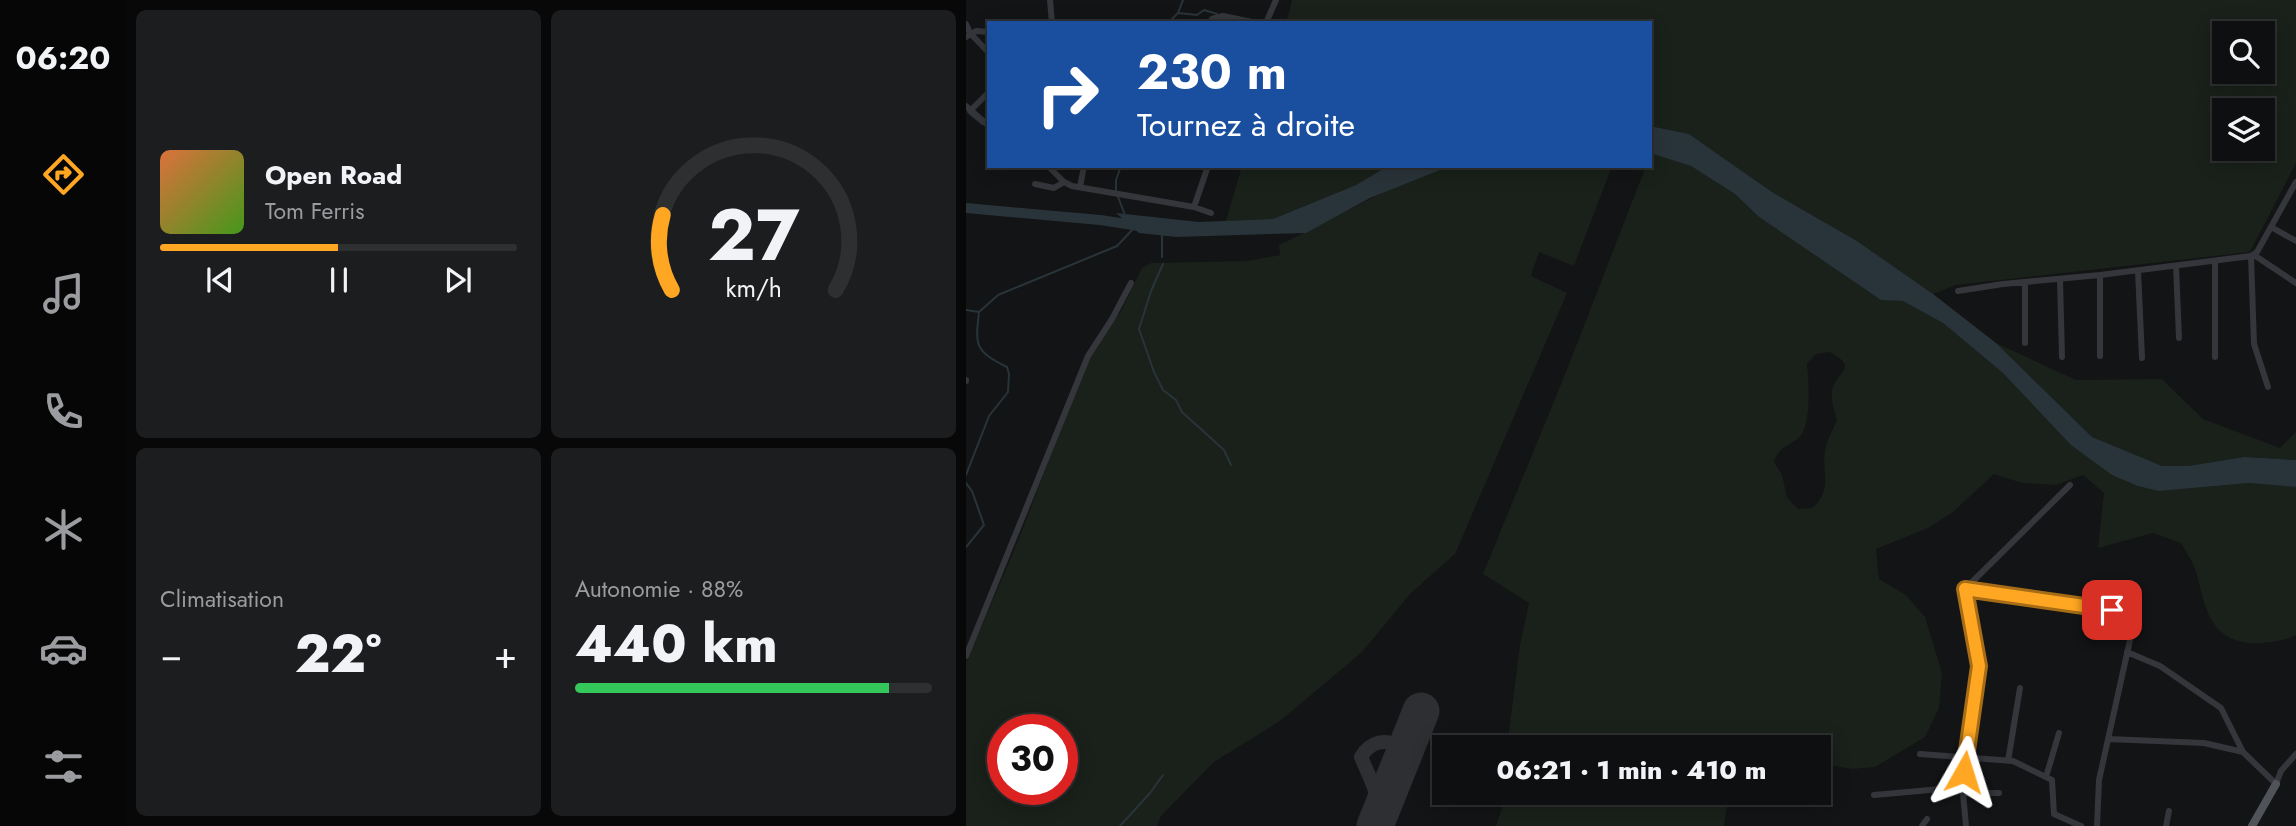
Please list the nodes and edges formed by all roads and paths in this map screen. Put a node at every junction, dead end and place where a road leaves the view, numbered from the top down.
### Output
1 (1050, 0) edge
2 (1276, 0) edge
3 (1212, 19) dead end
4 (1052, 21) edge
5 (1247, 21) edge
6 (1267, 21) edge
7 (966, 24) edge
8 (987, 32) edge
9 (968, 35) edge
10 (987, 50) edge
11 (987, 94) edge
12 (968, 108) edge
13 (987, 124) edge
14 (1050, 168) edge
15 (1084, 168) edge
16 (1207, 168) edge
17 (2296, 181) edge
18 (1064, 182) junction
19 (1035, 184) dead end
20 (1080, 187) junction
21 (2294, 192) edge
22 (1194, 207) junction
23 (1211, 213) dead end
24 (2271, 227) junction
25 (2296, 241) edge
26 (2253, 256) junction
27 (2215, 262) junction
28 (2176, 267) junction
29 (2138, 271) junction
30 (2100, 275) junction
31 (2060, 279) junction
32 (2025, 282) junction
33 (1131, 283) dead end
34 (2296, 283) edge
35 (1958, 291) dead end
36 (2179, 338) dead end
37 (2025, 343) dead end
38 (2100, 356) dead end
39 (2062, 357) dead end
40 (2215, 357) dead end
41 (2141, 358) dead end
42 (2268, 387) dead end
43 (2070, 485) dead end
44 (1965, 589) junction
45 (2127, 652) junction
46 (966, 656) edge
47 (2020, 688) dead end
48 (2059, 733) dead end
49 (2108, 739) junction
50 (2243, 752) junction
51 (1920, 754) dead end
52 (2296, 754) edge
53 (1965, 756) junction
54 (2008, 761) junction
55 (2046, 777) junction
56 (2276, 784) junction
57 (1963, 790) junction
58 (1999, 793) dead end
59 (1874, 795) dead end
60 (2169, 811) dead end
61 (1927, 819) dead end
62 (1922, 826) edge
63 (1966, 826) edge
64 (2081, 826) edge
65 (2097, 826) edge
66 (2166, 826) edge
67 (2252, 826) edge

1 - 4 street
2 - 6 street
3 - 5 street
7 - 9 street
8 - 9 street
9 - 10 street
11 - 12 street
12 - 13 street
14 - 18 street
15 - 20 street
16 - 22 street
17 - 21 street
18 - 19 street
18 - 20 street
20 - 22 street
21 - 24 street
22 - 23 street
24 - 25 street
24 - 26 street
26 - 27 street
26 - 34 street
26 - 42 street
27 - 28 street
27 - 40 street
28 - 29 street
28 - 36 street
29 - 30 street
29 - 41 street
30 - 31 street
30 - 38 street
31 - 32 street
31 - 39 street
32 - 35 street
32 - 37 street
33 - 46 street
43 - 44 street
44 - 45 street
44 - 53 street
45 - 49 street
45 - 50 street
47 - 54 street
48 - 55 street
49 - 50 street
49 - 65 street
50 - 56 street
51 - 53 street
52 - 56 street
53 - 54 street
53 - 57 street
54 - 55 street
55 - 64 street
56 - 67 main road
57 - 58 street
57 - 59 street
57 - 63 street
60 - 66 street
61 - 62 street

